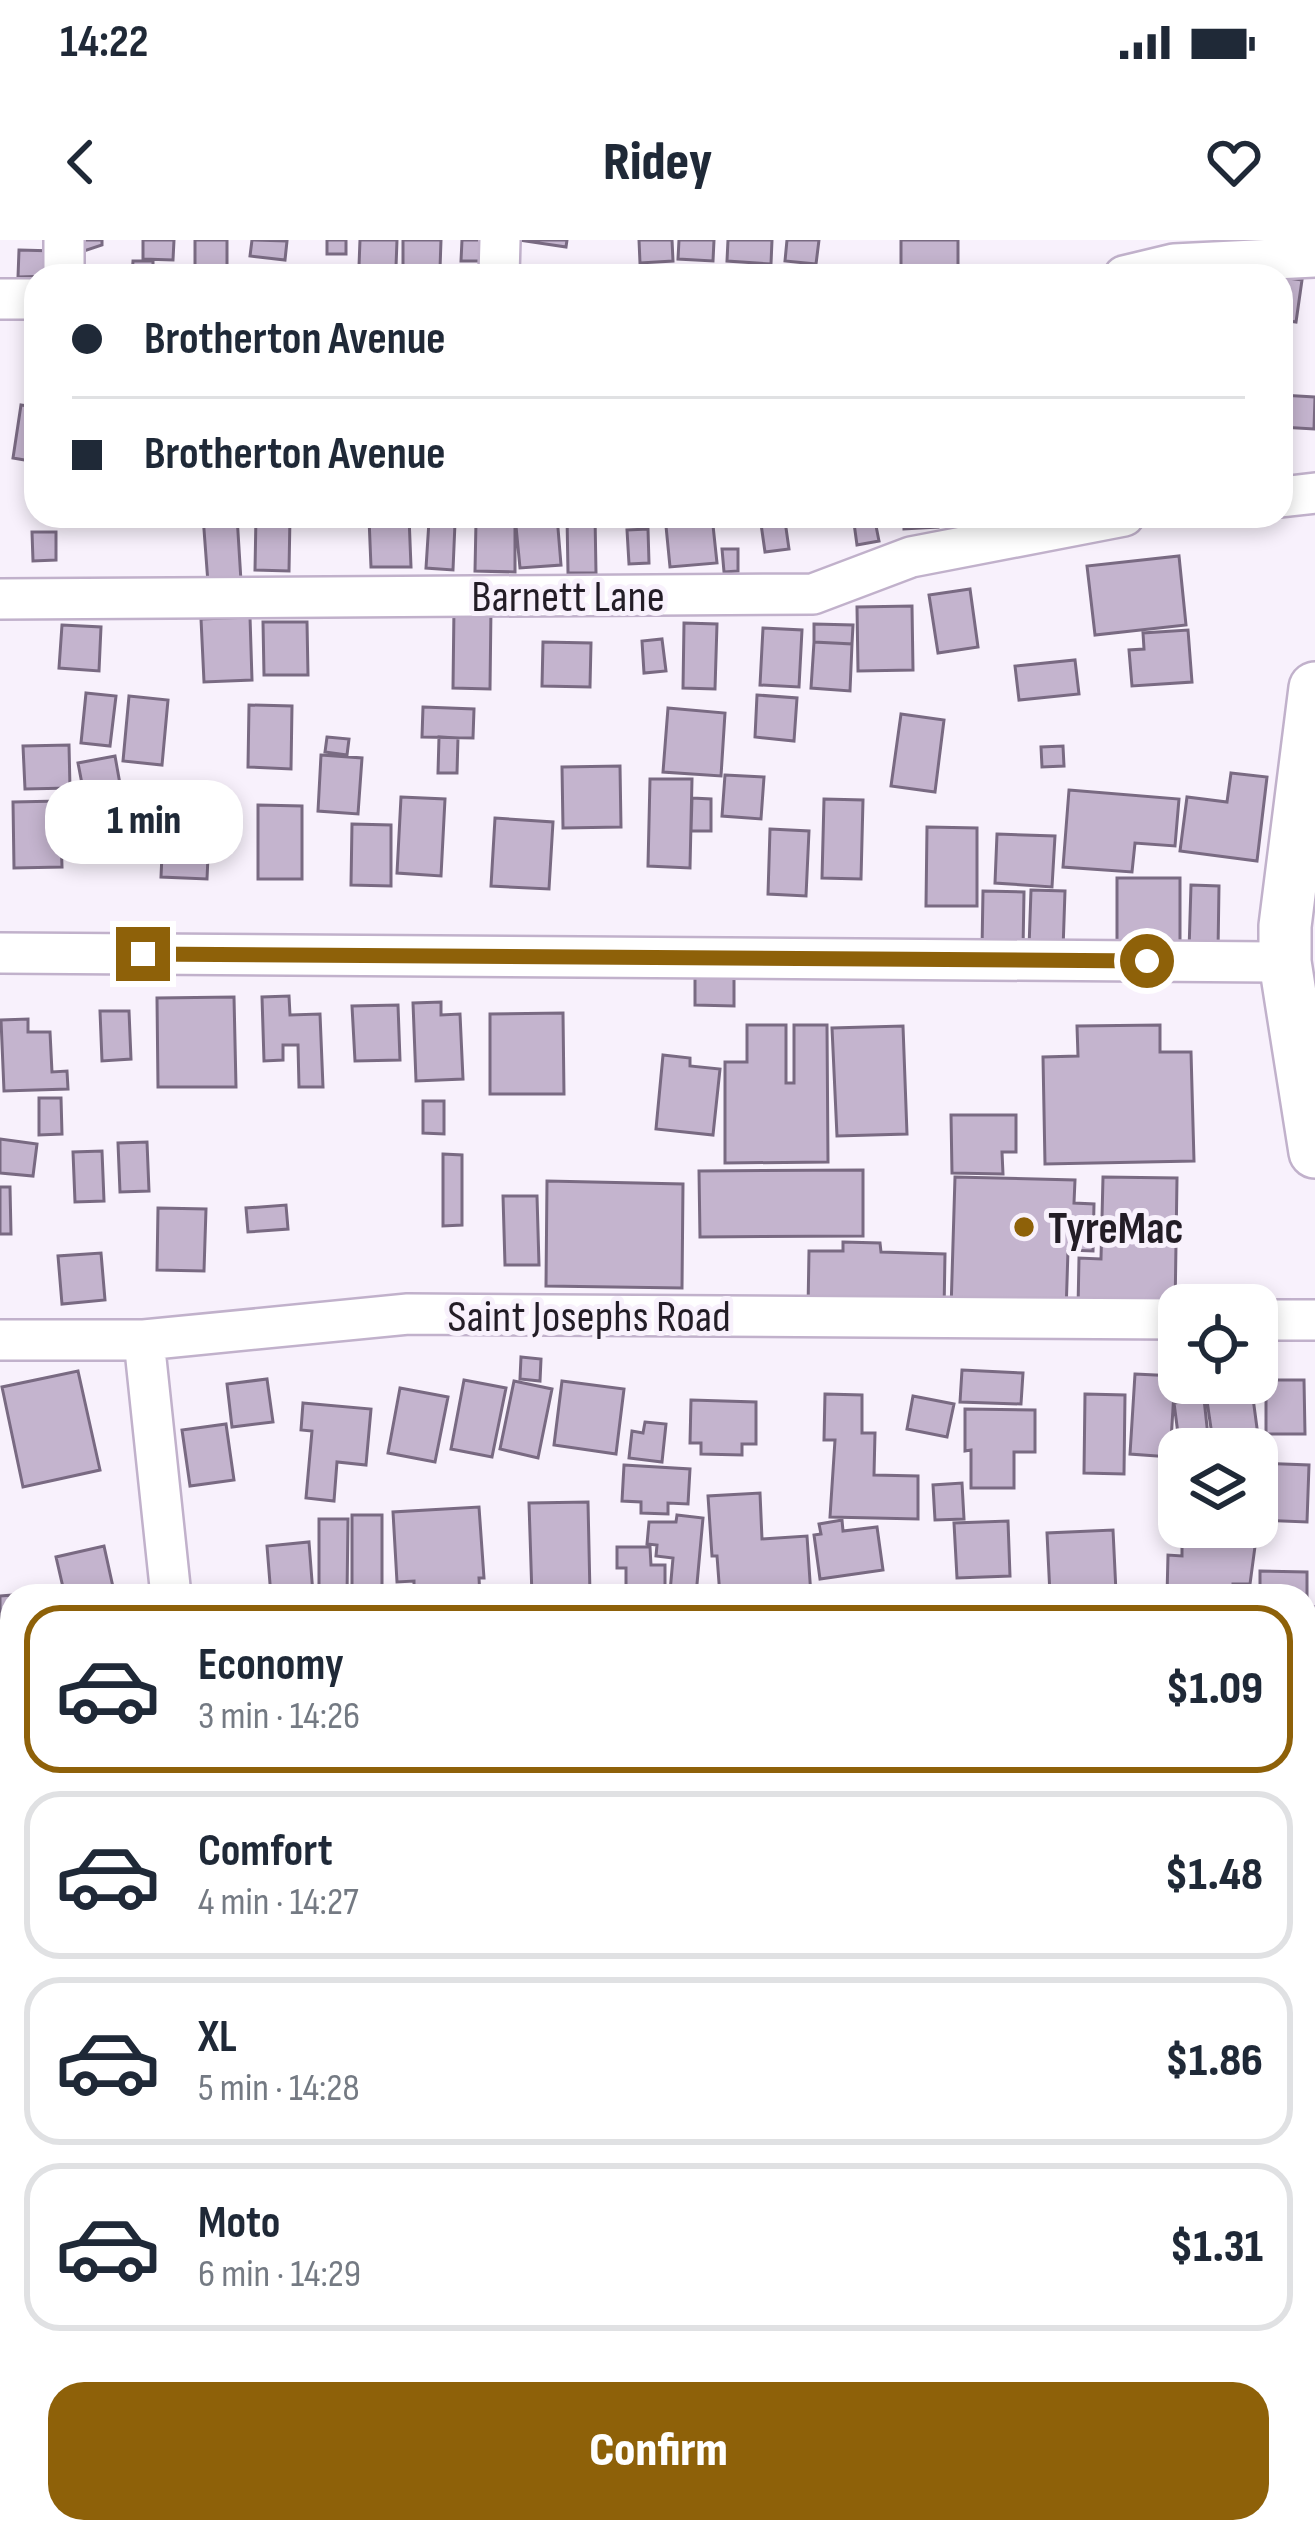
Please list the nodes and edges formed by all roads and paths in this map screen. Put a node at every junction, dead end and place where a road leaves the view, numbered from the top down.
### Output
1 (1315, 257) edge
2 (1174, 264) edge
3 (1062, 528) edge
4 (0, 599) edge
5 (1315, 688) edge
6 (1302, 876) edge
7 (0, 952) edge
8 (1285, 962) junction
9 (1314, 1142) edge
10 (1158, 1319) edge
11 (1278, 1320) edge
12 (1315, 1320) edge
13 (0, 1340) edge
14 (144, 1340) junction
15 (170, 1584) edge

1 - 2 street
3 - 4 street, Barnett Lane
5 - 6 main road
6 - 8 main road
7 - 8 street
8 - 9 main road
10 - 14 street, Saint Josephs Road
11 - 12 street
13 - 14 street, Saint Josephs Road
14 - 15 street

